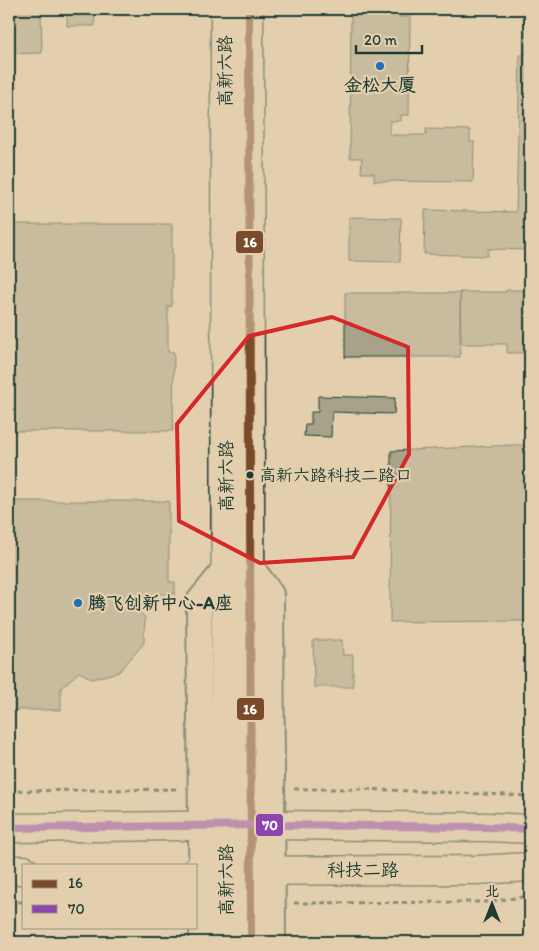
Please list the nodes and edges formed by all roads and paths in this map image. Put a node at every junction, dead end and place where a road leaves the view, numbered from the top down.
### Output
1 (225, 9) edge
2 (249, 9) edge
3 (238, 566) junction
4 (238, 826) junction
5 (9, 828) edge
6 (530, 829) edge
7 (530, 867) edge
8 (9, 870) edge
9 (22, 870) edge
10 (229, 871) edge
11 (530, 896) edge
12 (9, 902) edge
13 (22, 902) edge
14 (272, 903) junction
15 (202, 942) edge
16 (226, 942) edge
17 (251, 942) edge
18 (273, 942) edge

1 - 3 street, 高新六路
2 - 3 street, 高新六路
3 - 4 street, 高新六路
3 - 4 street
4 - 5 street
4 - 6 street
4 - 10 street, 高新六路
4 - 10 street
7 - 10 street, 科技二路
8 - 9 street
10 - 14 street
10 - 15 street
10 - 16 street, 高新六路
10 - 17 street, 高新六路
11 - 14 path
12 - 13 path
14 - 18 street

